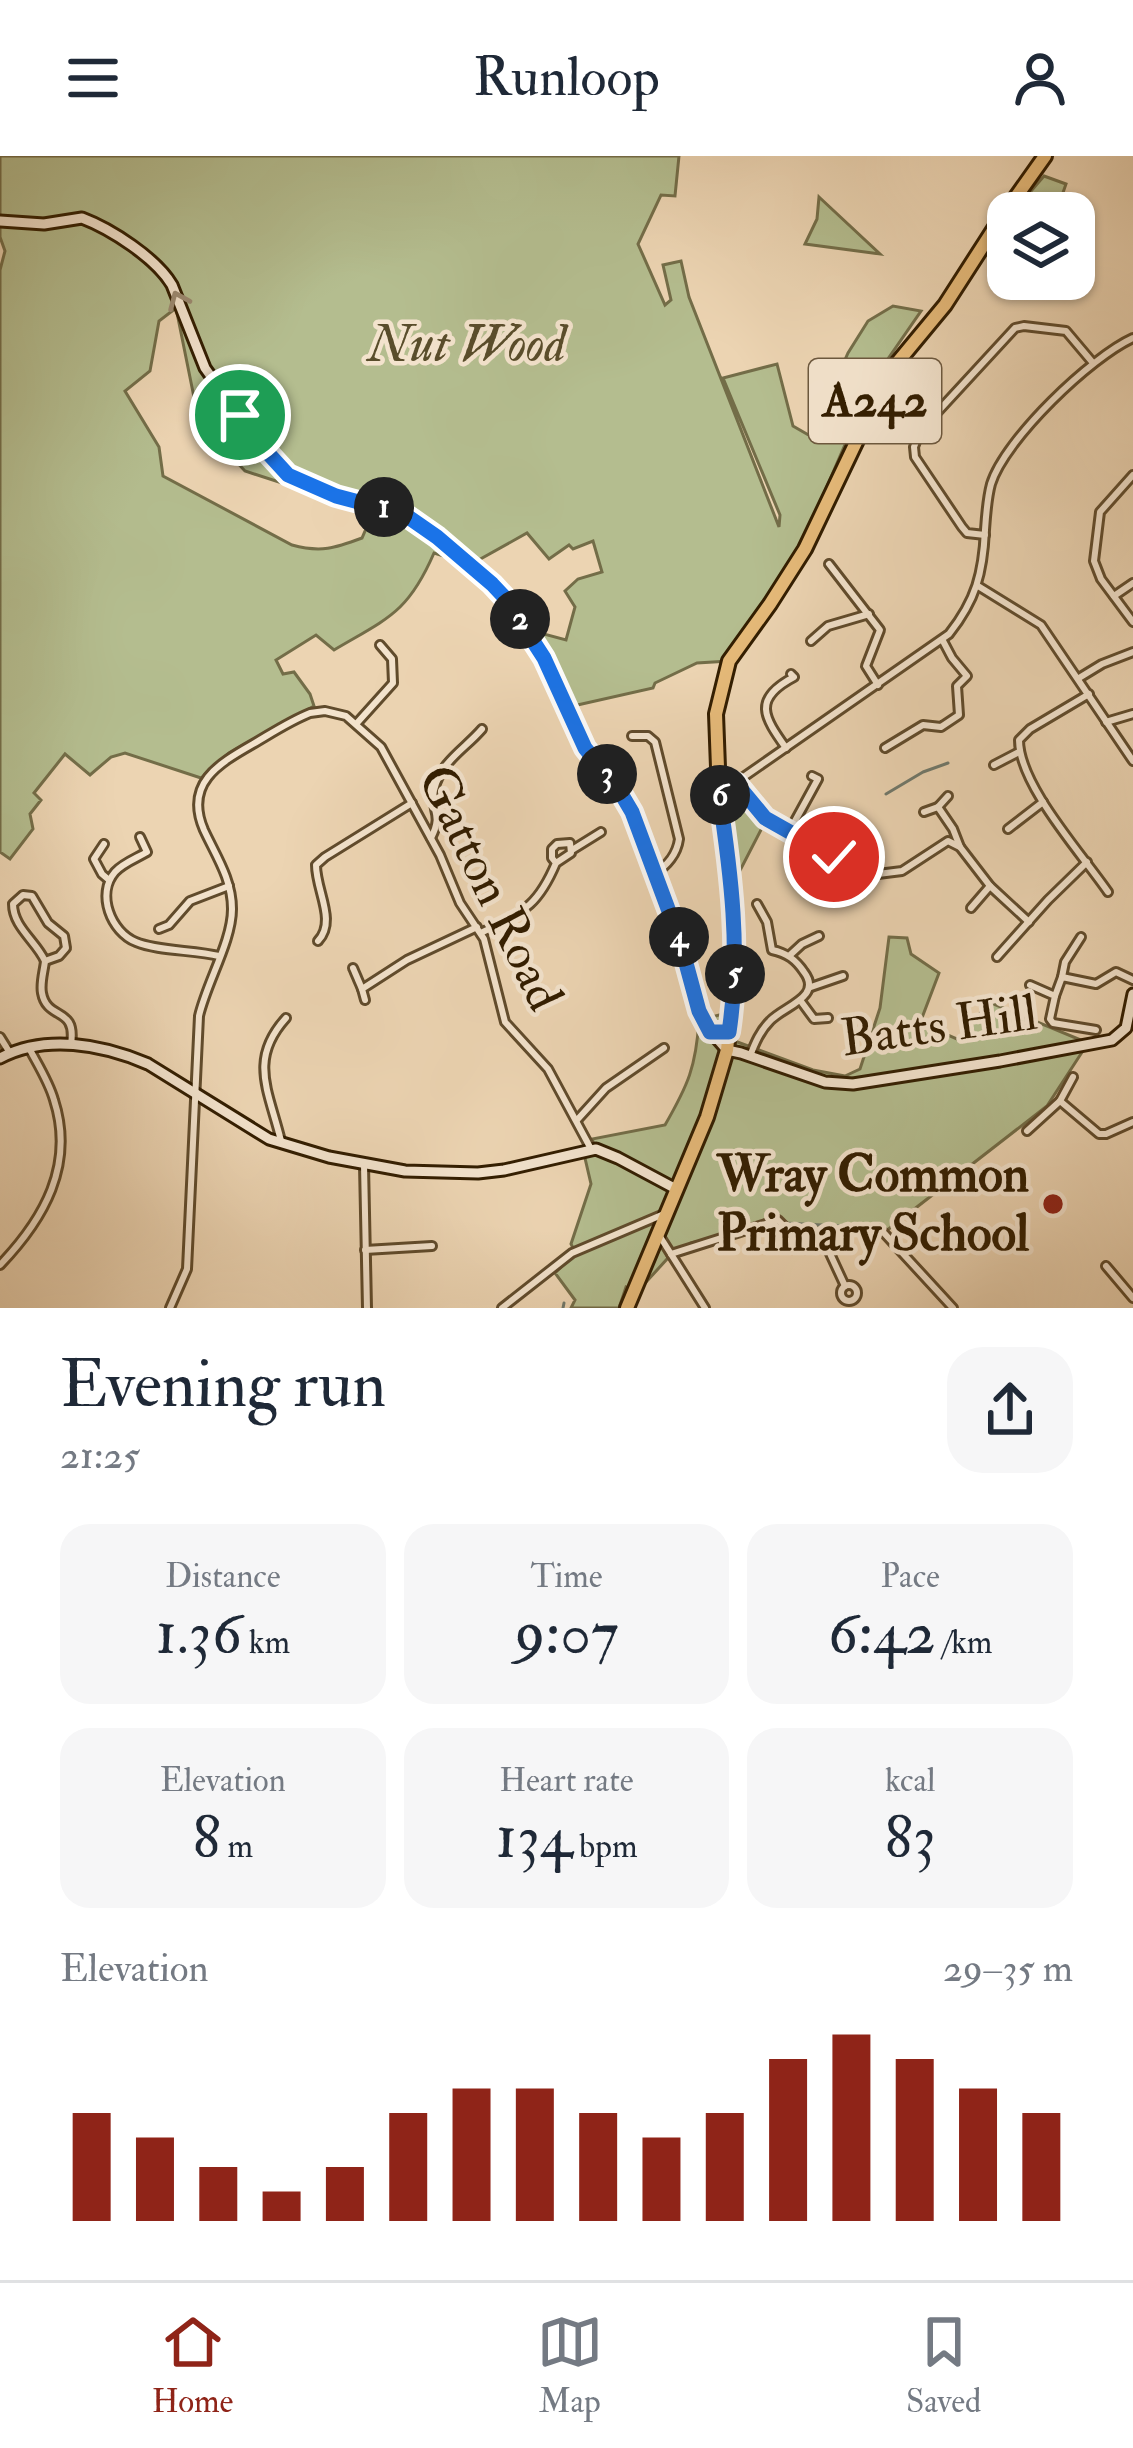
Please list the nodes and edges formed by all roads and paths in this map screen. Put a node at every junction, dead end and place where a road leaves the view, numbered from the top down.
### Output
1 (1046, 156) edge
2 (0, 221) edge
3 (1133, 338) edge
4 (1093, 363) junction
5 (1133, 475) edge
6 (985, 535) junction
7 (830, 564) dead end
8 (1133, 584) edge
9 (978, 586) junction
10 (1114, 596) junction
11 (868, 614) junction
12 (1133, 622) edge
13 (811, 640) dead end
14 (942, 640) junction
15 (380, 645) dead end
16 (1133, 652) edge
17 (780, 674) dead end
18 (791, 674) dead end
19 (1079, 678) junction
20 (781, 684) junction
21 (878, 685) junction
22 (762, 694) dead end
23 (1090, 694) junction
24 (768, 703) junction
25 (1133, 714) edge
26 (1106, 722) junction
27 (357, 723) junction
28 (482, 729) dead end
29 (632, 736) dead end
30 (786, 748) junction
31 (885, 748) dead end
32 (1019, 752) junction
33 (1133, 761) edge
34 (994, 765) dead end
35 (818, 779) dead end
36 (736, 783) junction
37 (719, 794) junction
38 (948, 796) dead end
39 (1043, 802) junction
40 (412, 803) junction
41 (938, 806) junction
42 (924, 812) dead end
43 (953, 829) junction
44 (1008, 829) dead end
45 (602, 832) dead end
46 (789, 832) junction
47 (140, 837) dead end
48 (431, 838) junction
49 (948, 841) junction
50 (104, 844) dead end
51 (960, 847) junction
52 (572, 850) junction
53 (1087, 862) junction
54 (556, 863) junction
55 (655, 873) junction
56 (110, 880) junction
57 (229, 886) junction
58 (990, 886) junction
59 (1108, 892) dead end
60 (757, 904) dead end
61 (971, 908) dead end
62 (1029, 922) junction
63 (159, 929) dead end
64 (479, 930) junction
65 (819, 936) dead end
66 (1081, 937) dead end
67 (325, 939) dead end
68 (219, 956) junction
69 (789, 956) junction
70 (997, 957) dead end
71 (45, 961) junction
72 (352, 968) dead end
73 (843, 976) dead end
74 (1062, 977) junction
75 (1133, 980) edge
76 (1030, 985) dead end
77 (811, 987) junction
78 (362, 989) junction
79 (1054, 996) junction
80 (1132, 998) edge
81 (365, 1000) dead end
82 (800, 1000) junction
83 (286, 1018) dead end
84 (828, 1018) dead end
85 (1096, 1030) dead end
86 (710, 1032) junction
87 (729, 1032) junction
88 (1128, 1036) edge
89 (0, 1037) edge
90 (70, 1044) junction
91 (28, 1046) junction
92 (664, 1048) dead end
93 (727, 1050) junction
94 (5, 1055) edge
95 (749, 1056) junction
96 (1073, 1077) dead end
97 (195, 1094) junction
98 (1060, 1101) junction
99 (577, 1120) junction
100 (1133, 1122) edge
101 (1028, 1131) dead end
102 (281, 1144) junction
103 (591, 1149) junction
104 (364, 1165) junction
105 (676, 1190) junction
106 (665, 1214) junction
107 (657, 1232) junction
108 (884, 1233) dead end
109 (432, 1246) dead end
110 (365, 1250) junction
111 (671, 1254) junction
112 (0, 1265) edge
113 (1106, 1266) dead end
114 (845, 1286) dead end
115 (1133, 1298) edge
116 (170, 1308) edge
117 (367, 1308) edge
118 (502, 1308) edge
119 (627, 1308) edge
120 (705, 1308) edge
121 (953, 1308) edge

1 - 37 main road, A242
55 -> 2 street
3 - 4 street
4 - 6 street
4 - 6 street
5 - 10 street
6 - 9 street
7 - 11 street
8 - 10 street
9 - 14 street
9 - 19 street
10 - 12 street
11 - 13 street
11 - 21 street
14 - 21 street
14 - 31 street
15 - 27 street
16 - 19 street
17 - 20 street
18 - 20 street
19 - 23 street
20 - 24 street
21 - 30 street
22 - 24 street
23 - 26 street
23 - 32 street
24 - 30 street
25 - 26 street
26 - 33 street
27 - 40 street, Gatton Road
27 - 57 street, Gatton Road
28 - 48 street
29 - 55 street
30 - 36 street
32 - 34 street
32 - 39 street
35 - 46 street
36 - 37 street
36 - 46 street
37 - 87 main road, A242
38 - 41 street
39 - 44 street
39 - 53 street
40 - 48 street, Gatton Road
40 - 67 street
41 - 42 street
41 - 43 street
43 - 49 street
43 - 51 street
45 - 52 street
46 - 49 street
47 - 56 street
48 - 64 street, Gatton Road
49 - 51 street
50 - 56 street
51 - 58 street
52 - 54 street
52 - 54 street
53 - 59 street
53 - 62 street
54 - 64 street
55 - 86 street
56 - 68 street
57 - 63 street
57 - 68 street, Gatton Road
58 - 61 street
58 - 62 street
60 - 69 street
62 - 70 street
64 - 78 street
64 - 99 street, Gatton Road
65 - 69 street
66 - 74 street
68 - 97 street, Gatton Road
69 - 77 street
71 - 71 street
71 - 90 street
72 - 78 street
73 - 77 street
74 - 75 street
74 - 79 street
76 - 79 street
77 - 82 street
78 - 81 street
79 - 85 street
80 - 88 street, Batts Hill
82 - 84 street
82 - 95 street
83 - 102 street
86 - 87 street
86 - 93 street
87 - 93 main road, A242
88 - 95 street, Batts Hill
89 - 94 street
90 - 91 street
90 - 97 street
91 - 94 street
91 - 112 street
92 - 99 street
93 - 95 street, Batts Hill
93 - 105 main road, A242
96 - 98 street
97 - 102 street
97 - 116 street, Gatton Road
98 - 100 street
98 - 101 street
99 - 103 street, Gatton Road
102 - 104 street
103 - 104 street
103 - 105 street
104 - 110 street
105 - 106 main road, A242
106 - 107 main road, A242
106 - 118 street
107 - 111 street
107 - 119 main road, A242
108 - 121 street
109 - 110 street
110 - 117 street
111 - 114 street
111 - 120 street
113 - 115 street

